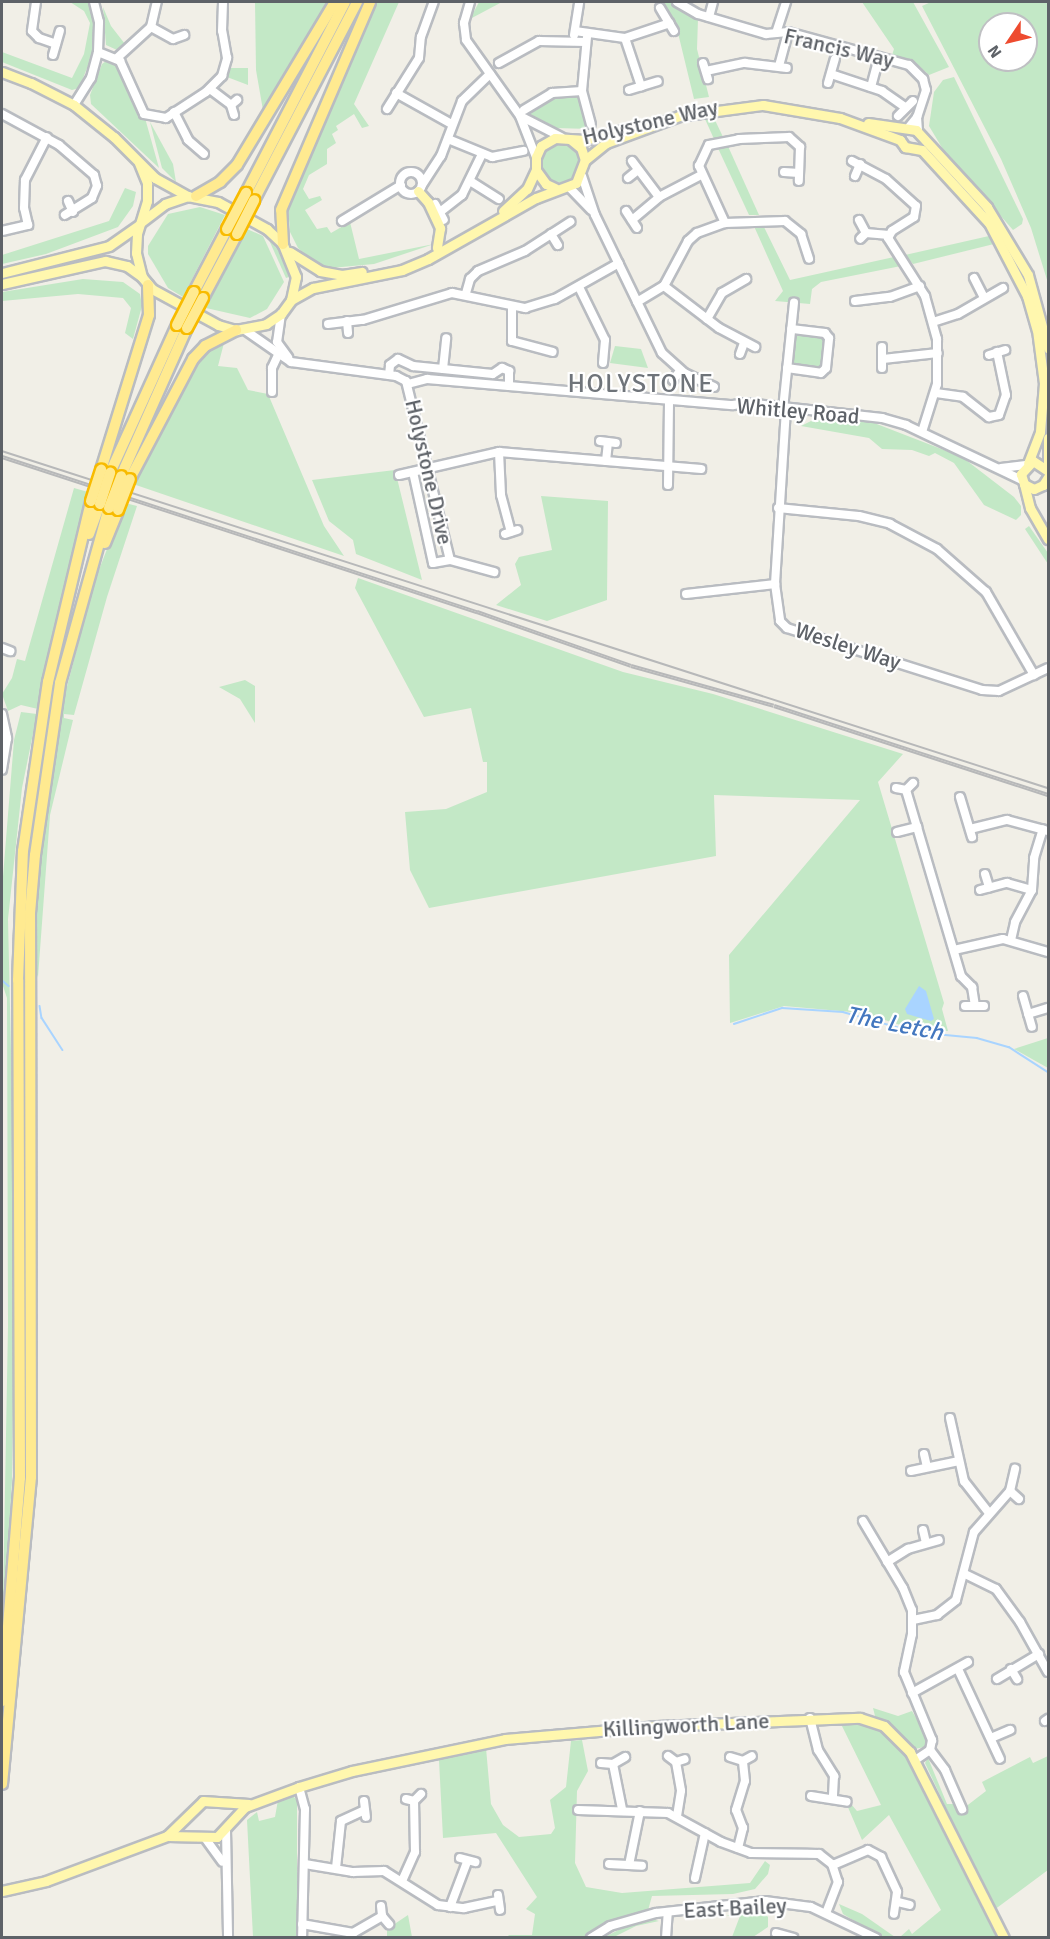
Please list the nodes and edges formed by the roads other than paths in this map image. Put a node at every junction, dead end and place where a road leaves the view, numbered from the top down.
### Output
1 (36, 2) edge
2 (94, 2) edge
3 (157, 2) edge
4 (223, 2) edge
5 (335, 2) edge
6 (345, 2) edge
7 (357, 2) edge
8 (370, 2) edge
9 (434, 2) edge
10 (470, 2) edge
11 (579, 2) edge
12 (678, 2) edge
13 (713, 2) edge
14 (786, 2) edge
15 (660, 8) dead end
16 (709, 17) junction
17 (151, 27) junction
18 (60, 31) dead end
19 (788, 32) junction
20 (776, 33) junction
21 (184, 35) dead end
22 (574, 35) junction
23 (587, 37) junction
24 (625, 38) junction
25 (173, 39) junction
26 (513, 40) dead end
27 (56, 44) junction
28 (518, 49) junction
29 (173, 50) dead end
30 (98, 52) junction
31 (52, 55) dead end
32 (117, 57) junction
33 (879, 58) junction
34 (835, 59) dead end
35 (499, 63) dead end
36 (706, 71) dead end
37 (2, 72) edge
38 (490, 74) junction
39 (831, 74) junction
40 (657, 81) dead end
41 (828, 83) dead end
42 (641, 86) junction
43 (871, 87) junction
44 (210, 89) junction
45 (629, 90) dead end
46 (582, 91) junction
47 (396, 93) junction
48 (913, 101) dead end
49 (74, 105) junction
50 (906, 108) junction
51 (387, 109) dead end
52 (174, 112) junction
53 (522, 113) junction
54 (2, 114) edge
55 (234, 115) dead end
56 (898, 116) dead end
57 (450, 123) junction
58 (591, 124) dead end
59 (913, 131) junction
60 (47, 137) junction
61 (448, 139) junction
62 (567, 139) junction
63 (900, 140) junction
64 (913, 148) junction
65 (523, 151) dead end
66 (204, 154) dead end
67 (482, 154) junction
68 (536, 157) junction
69 (585, 160) junction
70 (632, 161) dead end
71 (139, 163) junction
72 (434, 165) junction
73 (536, 170) junction
74 (638, 170) junction
75 (413, 172) junction
76 (784, 172) dead end
77 (701, 175) junction
78 (582, 176) junction
79 (855, 176) dead end
80 (628, 178) dead end
81 (470, 181) junction
82 (401, 185) junction
83 (569, 187) junction
84 (420, 188) junction
85 (555, 188) junction
86 (407, 193) junction
87 (192, 196) junction
88 (250, 196) junction
89 (659, 197) junction
90 (386, 198) junction
91 (499, 199) dead end
92 (68, 201) dead end
93 (435, 204) dead end
94 (626, 211) dead end
95 (595, 215) junction
96 (632, 220) junction
97 (859, 220) dead end
98 (342, 221) dead end
99 (570, 222) dead end
100 (141, 223) junction
101 (725, 223) junction
102 (637, 228) dead end
103 (2, 231) edge
104 (550, 234) junction
105 (889, 235) junction
106 (558, 245) dead end
107 (286, 247) junction
108 (437, 248) junction
109 (817, 250) dead end
110 (619, 263) junction
111 (2, 273) edge
112 (974, 278) dead end
113 (746, 279) dead end
114 (145, 281) junction
115 (2, 284) edge
116 (664, 286) junction
117 (920, 286) junction
118 (579, 287) junction
119 (1003, 288) dead end
120 (466, 293) junction
121 (984, 298) junction
122 (291, 300) junction
123 (865, 300) junction
124 (855, 301) dead end
125 (637, 302) junction
126 (794, 303) dead end
127 (512, 307) junction
128 (867, 309) dead end
129 (281, 314) junction
130 (706, 319) junction
131 (347, 321) junction
132 (933, 322) junction
133 (327, 324) dead end
134 (791, 329) junction
135 (241, 330) junction
136 (348, 333) dead end
137 (446, 338) dead end
138 (744, 343) junction
139 (755, 347) dead end
140 (882, 347) dead end
141 (1048, 348) edge
142 (553, 352) dead end
143 (997, 352) dead end
144 (938, 353) junction
145 (593, 354) dead end
146 (740, 354) dead end
147 (278, 355) junction
148 (303, 364) junction
149 (787, 368) junction
150 (443, 369) junction
151 (680, 370) junction
152 (389, 375) junction
153 (673, 380) dead end
154 (408, 384) junction
155 (509, 386) junction
156 (714, 387) dead end
157 (272, 392) dead end
158 (936, 393) junction
159 (669, 400) junction
160 (784, 409) junction
161 (922, 432) junction
162 (1048, 438) edge
163 (608, 442) dead end
164 (499, 452) junction
165 (606, 461) junction
166 (1027, 464) junction
167 (669, 467) junction
168 (429, 468) junction
169 (1000, 468) junction
170 (701, 469) dead end
171 (412, 472) junction
172 (1048, 473) edge
173 (116, 474) junction
174 (399, 475) dead end
175 (1023, 482) junction
176 (668, 485) dead end
177 (1043, 488) edge
178 (1028, 503) junction
179 (104, 506) junction
180 (778, 508) junction
181 (511, 532) dead end
182 (1048, 539) edge
183 (450, 560) junction
184 (496, 573) dead end
185 (775, 584) junction
186 (686, 594) dead end
187 (2, 648) edge
188 (10, 651) dead end
189 (1048, 668) edge
190 (1034, 675) junction
191 (2, 714) edge
192 (2, 770) edge
193 (913, 783) dead end
194 (896, 788) dead end
195 (906, 790) junction
196 (960, 797) dead end
197 (972, 803) dead end
198 (963, 806) junction
199 (917, 827) junction
200 (1046, 830) edge
201 (897, 832) dead end
202 (986, 874) dead end
203 (989, 887) junction
204 (980, 890) dead end
205 (1032, 890) junction
206 (1011, 940) junction
207 (954, 950) junction
208 (1048, 952) edge
209 (1023, 996) dead end
210 (965, 1006) dead end
211 (1048, 1008) edge
212 (1028, 1014) junction
213 (1032, 1027) dead end
214 (950, 1418) dead end
215 (924, 1454) dead end
216 (959, 1461) junction
217 (927, 1467) junction
218 (1015, 1469) dead end
219 (911, 1471) dead end
220 (1010, 1491) junction
221 (1019, 1499) dead end
222 (988, 1512) junction
223 (863, 1521) dead end
224 (923, 1530) dead end
225 (939, 1540) dead end
226 (926, 1543) junction
227 (887, 1562) junction
228 (965, 1574) junction
229 (913, 1620) junction
230 (1039, 1654) junction
231 (968, 1662) dead end
232 (958, 1669) junction
233 (1011, 1670) junction
234 (1048, 1672) edge
235 (998, 1679) dead end
236 (1017, 1679) dead end
237 (912, 1693) junction
238 (2, 1701) edge
239 (810, 1718) junction
240 (1010, 1730) dead end
241 (991, 1738) junction
242 (930, 1750) junction
243 (668, 1756) dead end
244 (752, 1756) dead end
245 (625, 1757) dead end
246 (730, 1757) dead end
247 (1000, 1759) dead end
248 (915, 1760) junction
249 (743, 1761) junction
250 (601, 1763) dead end
251 (614, 1764) junction
252 (2, 1784) edge
253 (299, 1787) junction
254 (421, 1794) dead end
255 (811, 1796) dead end
256 (834, 1797) junction
257 (957, 1797) junction
258 (948, 1801) dead end
259 (847, 1802) dead end
260 (221, 1803) junction
261 (250, 1804) junction
262 (365, 1809) dead end
263 (622, 1809) junction
264 (962, 1809) dead end
265 (578, 1810) dead end
266 (640, 1811) junction
267 (191, 1813) junction
268 (677, 1816) junction
269 (228, 1827) junction
270 (705, 1833) junction
271 (167, 1836) junction
272 (203, 1837) junction
273 (865, 1841) dead end
274 (738, 1848) junction
275 (868, 1850) junction
276 (468, 1861) dead end
277 (305, 1864) junction
278 (609, 1864) dead end
279 (629, 1865) junction
280 (833, 1865) junction
281 (642, 1866) dead end
282 (685, 1867) dead end
283 (224, 1868) junction
284 (336, 1868) junction
285 (402, 1881) junction
286 (4, 1891) edge
287 (498, 1902) dead end
288 (898, 1902) junction
289 (910, 1905) dead end
290 (381, 1906) dead end
291 (450, 1907) junction
292 (668, 1912) junction
293 (826, 1913) junction
294 (894, 1914) dead end
295 (382, 1916) junction
296 (302, 1924) junction
297 (389, 1924) dead end
298 (776, 1933) dead end
299 (337, 1934) edge
300 (791, 1937) edge
301 (228, 1938) edge
302 (302, 1938) edge
303 (591, 1938) edge
304 (666, 1938) edge
305 (876, 1938) edge
306 (1004, 1938) edge

1 - 27 street
2 - 30 street
3 - 17 street
4 - 44 street
5 - 87 highway
6 - 88 highway
7 - 88 highway
8 - 107 highway
9 - 47 street
10 - 38 street
11 - 22 street
12 - 16 street, Francis Way
13 - 16 street
14 - 20 street
15 - 24 street
16 - 20 street, Francis Way
17 - 25 street
17 - 32 street
18 - 27 street
19 - 20 street, Francis Way
19 - 33 street, Francis Way
19 - 36 street
21 - 25 street
22 - 23 street
22 - 28 street
23 - 24 street
23 - 46 street
24 - 42 street
25 - 29 street
26 - 28 street
27 - 31 street
28 - 35 street
30 - 32 street
30 - 49 street
32 - 52 street
33 - 43 street
33 - 59 street, Francis Way
34 - 39 street
37 - 49 main road
38 - 53 street
38 - 57 street
39 - 41 street
39 - 43 street
40 - 42 street
42 - 45 street
43 - 50 street
44 - 52 street
44 - 55 street
46 - 53 street
46 - 58 street
47 - 51 street
47 - 57 street
48 - 50 street
49 - 71 main road
50 - 56 street
52 - 66 street
53 - 62 street
53 - 68 street
54 - 60 street
57 - 61 street
59 - 62 main road, Holystone Way
59 - 63 main road
59 - 64 main road
59 - 141 main road
60 - 92 street
60 - 103 street
61 - 67 street
61 - 72 street
62 - 68 main road, Holystone Way
62 - 69 main road, Holystone Way
63 - 64 main road, Holystone Way
63 - 69 main road, Holystone Way
64 - 166 main road, Holystone Way
65 - 67 street
67 - 81 street
68 - 73 main road
69 - 78 main road, Holystone Way
70 - 74 street
71 - 87 main road
71 - 100 main road
72 - 75 street
72 - 84 street
73 - 85 main road
73 - 108 main road
74 - 80 street
74 - 89 street
75 - 82 street
75 - 84 street
76 - 77 street
77 - 89 street
77 - 101 street
78 - 83 main road, Holystone Way
78 - 95 street
79 - 105 street
81 - 91 street
81 - 93 street
82 - 86 street
82 - 90 street
83 - 85 main road
83 - 95 street
84 - 86 street
84 - 108 main road
85 - 122 main road
86 - 90 street
87 - 100 main road
87 - 107 main road
88 - 173 highway, bridge
89 - 96 street
90 - 98 street
94 - 96 street
95 - 110 street
96 - 102 street
97 - 105 street
99 - 104 street
100 - 111 main road
100 - 114 main road
101 - 109 street
101 - 116 street
104 - 106 street
104 - 120 street
105 - 117 street
107 - 108 main road
107 - 122 main road
110 - 118 street
110 - 125 street
112 - 121 street
113 - 130 street
114 - 115 main road
114 - 135 main road
114 - 173 highway
116 - 125 street
116 - 130 street
117 - 123 street
117 - 132 street
118 - 127 street
118 - 145 street
119 - 121 street
120 - 127 street
120 - 131 street
121 - 132 street
122 - 129 main road
123 - 124 street
123 - 128 street
125 - 151 street
126 - 134 street, Wesley Way
127 - 142 street
129 - 135 main road
129 - 148 street
130 - 138 street
131 - 133 street
131 - 136 street
132 - 144 street
134 - 149 street, Wesley Way
134 - 149 street
135 - 147 street
135 - 173 highway
137 - 150 street
138 - 139 street
138 - 146 street
140 - 144 street
143 - 158 street
144 - 158 street
147 - 148 street
147 - 157 street
148 - 152 street
149 - 160 street, Wesley Way
150 - 152 street
150 - 155 street
151 - 153 street
151 - 156 street
152 - 154 street
154 - 155 street, Whitley Road
154 - 168 street, Holystone Drive
155 - 159 street, Whitley Road
158 - 161 street
159 - 160 street, Whitley Road
159 - 167 street
160 - 161 street, Whitley Road
160 - 180 street, Wesley Way
161 - 169 street, Whitley Road
162 - 172 main road
163 - 165 street
164 - 165 street
164 - 168 street
164 - 181 street
165 - 167 street
166 - 169 street
166 - 172 main road
166 - 175 main road, Holystone Way
167 - 170 street
167 - 176 street
168 - 171 street
168 - 183 street, Holystone Drive
169 - 175 street, Whitley Road
171 - 174 street
171 - 183 street, Holystone Drive
172 - 177 main road
173 - 179 highway, bridge
173 - 179 highway, bridge
175 - 177 main road
175 - 178 main road
177 - 178 main road
178 - 182 main road
179 - 238 highway
179 - 252 highway
180 - 185 street, Wesley Way
180 - 190 street
183 - 184 street, Holystone Drive
185 - 186 street
185 - 190 street, Wesley Way
187 - 188 street
189 - 190 street, Wesley Way
191 - 192 street
193 - 195 street
194 - 195 street
195 - 199 street
196 - 198 street
197 - 198 street
198 - 200 street
199 - 201 street
199 - 207 street
200 - 205 street
202 - 203 street
203 - 204 street
203 - 205 street
205 - 206 street
206 - 207 street
206 - 208 street
207 - 210 street
209 - 212 street
211 - 212 street
212 - 213 street
214 - 216 street
215 - 217 street
216 - 217 street
216 - 222 street
217 - 219 street
218 - 220 street
220 - 221 street
220 - 222 street
222 - 228 street
223 - 227 street
224 - 226 street
225 - 226 street
226 - 227 street
227 - 229 street
228 - 229 street
228 - 230 street
229 - 237 street
230 - 233 street
230 - 234 street
231 - 232 street
232 - 237 street
232 - 241 street
233 - 235 street
233 - 236 street
237 - 242 street
239 - 248 main road, Killingworth Lane
239 - 253 main road, Killingworth Lane
239 - 256 street
240 - 241 street
241 - 247 street
242 - 248 street
242 - 257 street
243 - 268 street
244 - 249 street
245 - 251 street
246 - 249 street
248 - 306 main road, Killingworth Lane
249 - 274 street
250 - 251 street
251 - 263 street
253 - 261 main road, Killingworth Lane
253 - 277 street
254 - 285 street
255 - 256 street
256 - 259 street
257 - 258 street
257 - 264 street
260 - 261 main road
260 - 267 main road
260 - 269 main road
261 - 269 main road
262 - 284 street
263 - 265 street
263 - 266 street
266 - 268 street
266 - 279 street
267 - 271 main road
267 - 272 main road
268 - 270 street
269 - 272 main road
269 - 283 street
270 - 274 street
270 - 282 street
271 - 272 main road
271 - 286 main road
272 - 283 street
273 - 275 street
274 - 280 street
275 - 280 street
275 - 288 street
276 - 291 street
277 - 284 street
277 - 296 street
278 - 279 street
279 - 281 street
280 - 293 street
283 - 301 street
284 - 285 street
285 - 291 street
287 - 291 street
288 - 289 street
288 - 294 street
290 - 295 street
292 - 293 street, East Bailey
292 - 303 street, East Bailey
292 - 304 street
293 - 305 street, East Bailey
295 - 297 street
295 - 299 street
296 - 299 street
296 - 302 street
298 - 300 street

